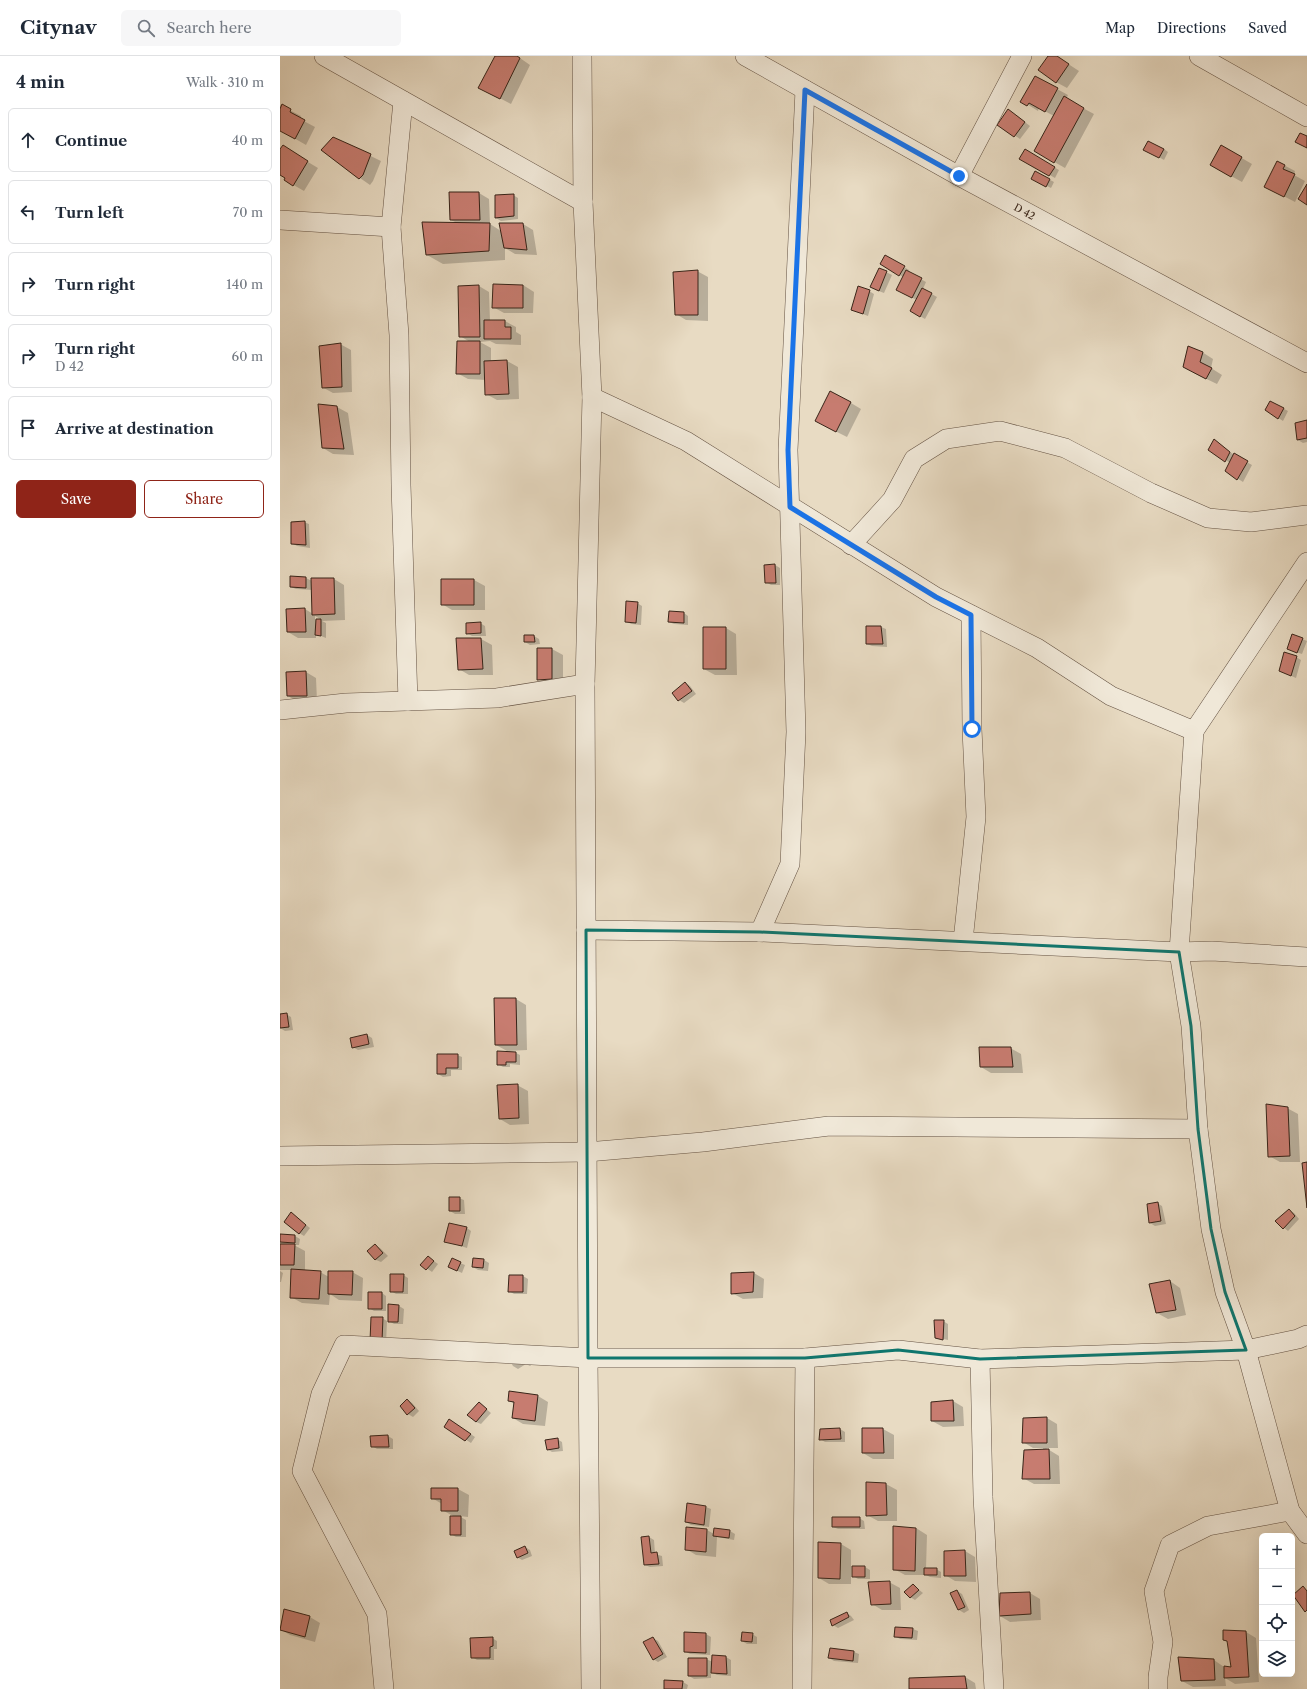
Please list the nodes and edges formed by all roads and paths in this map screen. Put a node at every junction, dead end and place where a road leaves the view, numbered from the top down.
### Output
1 (324, 56) edge
2 (582, 56) edge
3 (745, 56) edge
4 (1022, 56) edge
5 (1199, 56) edge
6 (805, 90) junction
7 (403, 101) junction
8 (1307, 117) edge
9 (959, 176) junction
10 (583, 202) junction
11 (280, 220) edge
12 (391, 227) junction
13 (1307, 363) edge
14 (592, 397) junction
15 (790, 507) junction
16 (1307, 516) edge
17 (851, 545) junction
18 (1307, 562) edge
19 (971, 615) junction
20 (585, 684) junction
21 (408, 701) junction
22 (280, 710) edge
23 (1194, 730) junction
24 (586, 930) junction
25 (760, 932) junction
26 (963, 941) junction
27 (1179, 952) junction
28 (1307, 957) edge
29 (1198, 1129) junction
30 (588, 1152) junction
31 (280, 1156) edge
32 (1307, 1335) edge
33 (1246, 1350) junction
34 (588, 1358) junction
35 (805, 1358) junction
36 (980, 1359) junction
37 (1290, 1511) junction
38 (1307, 1534) edge
39 (384, 1689) edge
40 (591, 1689) edge
41 (802, 1689) edge
42 (994, 1689) edge
43 (1158, 1689) edge

1 - 7 street
2 - 10 street
3 - 6 street, D 42 / D 42
4 - 9 street
5 - 8 street
6 - 9 street, D 42 / D 42
6 - 15 street
7 - 10 street
7 - 12 street
9 - 13 street, D 42 / D 42
10 - 14 street
11 - 12 street
12 - 21 street
14 - 15 street
14 - 20 street
15 - 17 street
15 - 25 street
16 - 17 street
17 - 19 street
18 - 23 street
19 - 23 street
19 - 26 street
20 - 21 street
20 - 24 street
21 - 22 street
23 - 27 street
24 - 25 street
24 - 30 street
25 - 26 street
26 - 27 street
27 - 28 street
27 - 29 street
29 - 30 street
29 - 33 street
30 - 31 street
30 - 34 street
32 - 33 street
33 - 36 street
33 - 37 street
34 - 35 street
34 - 39 street
34 - 40 street
35 - 36 street
35 - 41 street
36 - 42 street
37 - 38 street
37 - 43 street

